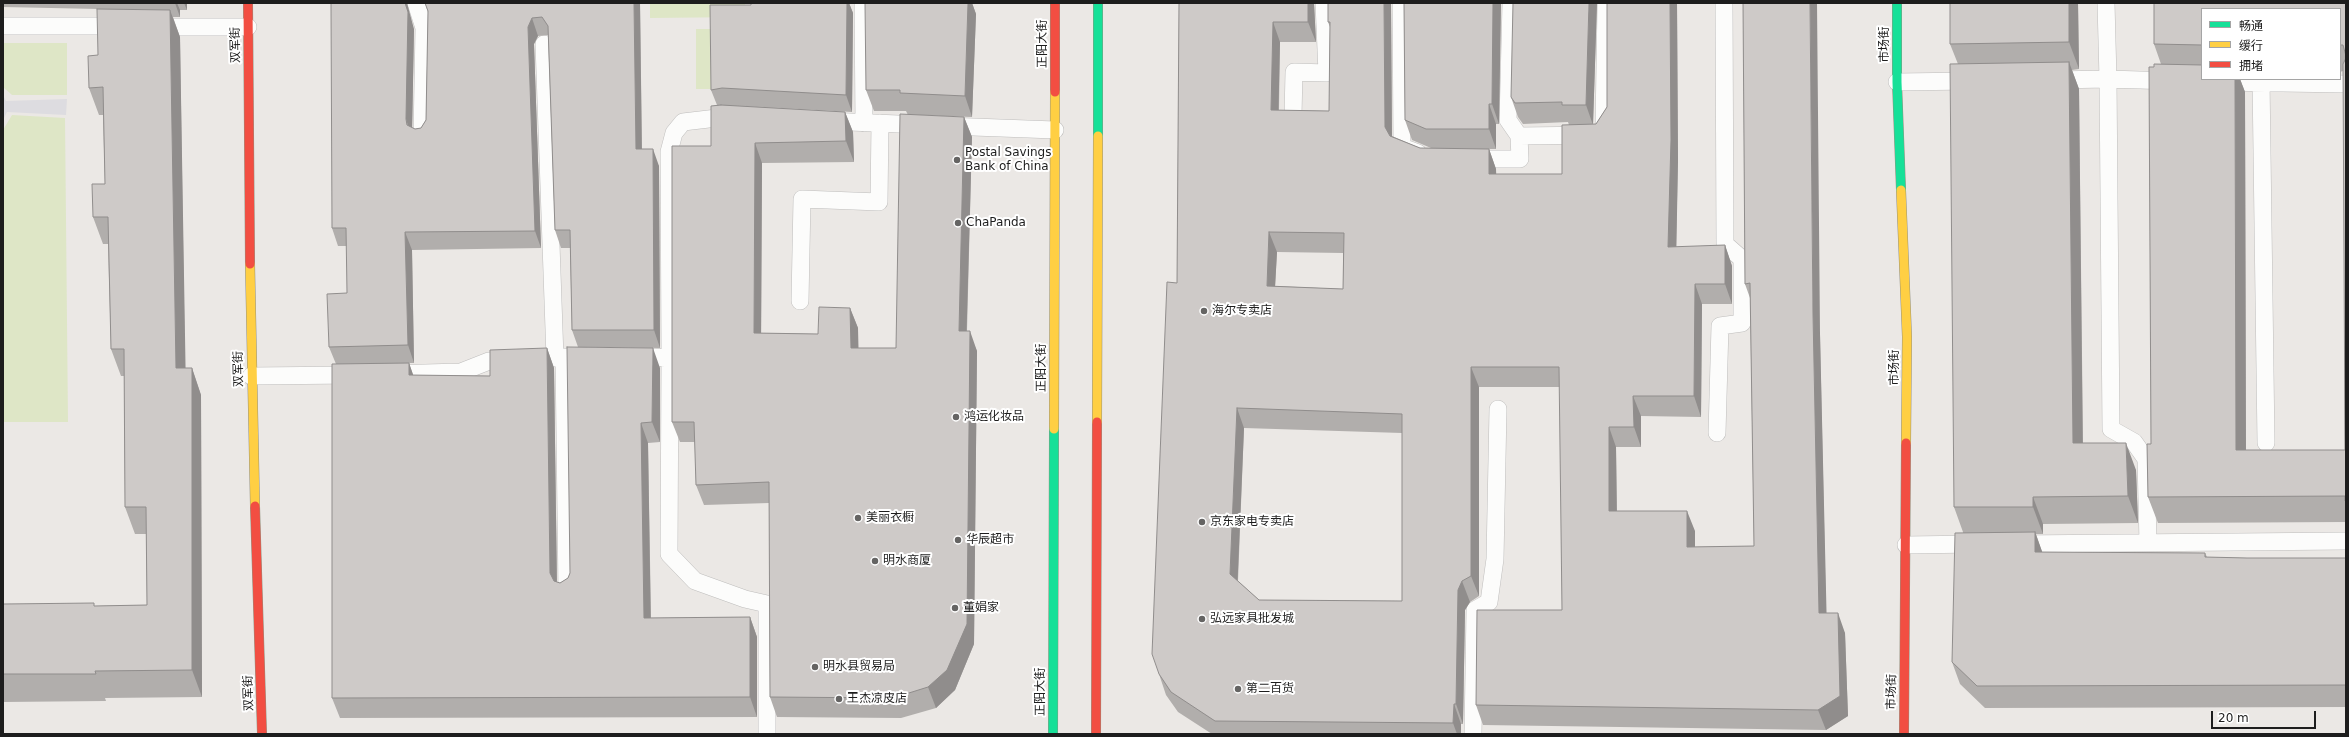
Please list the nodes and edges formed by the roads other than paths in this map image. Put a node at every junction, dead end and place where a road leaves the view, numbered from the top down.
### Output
1 (248, 3) edge
2 (416, 3) edge
3 (863, 3) edge
4 (1055, 3) edge
5 (1098, 3) edge
6 (1324, 3) edge
7 (1402, 3) edge
8 (1511, 3) edge
9 (1606, 3) edge
10 (1724, 3) edge
11 (1897, 3) edge
12 (2106, 3) edge
13 (3, 26) edge
14 (248, 27) junction
15 (544, 44) edge
16 (2108, 79) junction
17 (1990, 80) edge
18 (2037, 80) edge
19 (2261, 81) edge
20 (1897, 82) junction
21 (2346, 84) edge
22 (1294, 116) edge
23 (752, 117) edge
24 (808, 120) edge
25 (872, 123) junction
26 (1055, 130) junction
27 (1519, 136) junction
28 (422, 137) edge
29 (1431, 159) edge
30 (1453, 159) edge
31 (800, 302) dead end
32 (559, 357) junction
33 (670, 358) junction
34 (251, 376) junction
35 (1498, 409) dead end
36 (1717, 433) dead end
37 (2266, 443) dead end
38 (2346, 541) edge
39 (2148, 543) junction
40 (1906, 545) junction
41 (567, 593) edge
42 (262, 734) edge
43 (767, 734) edge
44 (1053, 734) edge
45 (1096, 734) edge
46 (1473, 734) edge
47 (1904, 734) edge

1 - 14 street, 双军街
2 - 28 lane
3 - 25 lane
4 - 26 street, 正阳大街
5 - 45 street
6 - 22 lane
7 - 29 lane
8 - 27 lane
9 - 27 lane
10 - 36 lane
11 - 20 street, 市场街
12 - 16 lane
13 - 14 lane
14 - 34 street, 双军街
15 - 32 lane
16 - 18 lane
16 - 19 lane
16 - 39 lane
17 - 20 lane
19 - 21 lane
19 - 37 lane
20 - 40 street, 市场街
23 - 33 lane
24 - 25 lane
25 - 26 lane
25 - 31 lane
26 - 44 street, 正阳大街
27 - 30 lane
32 - 33 lane
32 - 34 lane
32 - 41 lane
33 - 43 lane
34 - 42 street, 双军街
35 - 46 lane
38 - 39 lane
39 - 40 lane
40 - 47 street, 市场街

